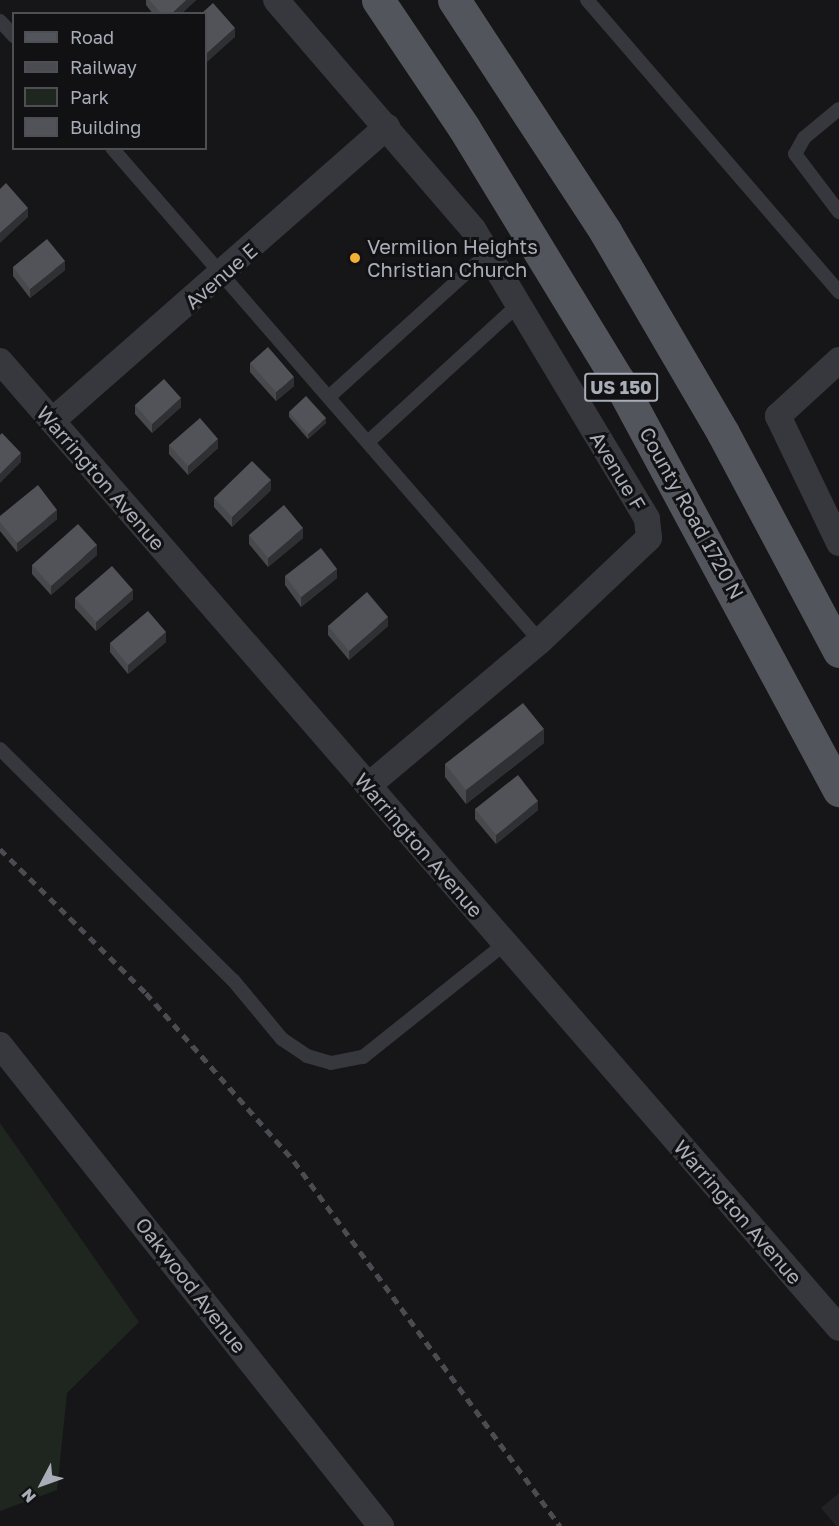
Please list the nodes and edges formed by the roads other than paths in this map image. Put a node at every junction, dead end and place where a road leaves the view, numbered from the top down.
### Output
1 (276, 0) edge
2 (378, 0) edge
3 (454, 0) edge
4 (587, 0) edge
5 (0, 21) edge
6 (12, 34) edge
7 (839, 109) edge
8 (387, 127) junction
9 (114, 150) edge
10 (839, 212) edge
11 (488, 254) junction
12 (224, 274) junction
13 (839, 292) edge
14 (519, 304) junction
15 (839, 360) edge
16 (0, 361) edge
17 (331, 395) junction
18 (52, 421) junction
19 (369, 442) junction
20 (839, 543) edge
21 (540, 641) junction
22 (839, 651) edge
23 (0, 749) edge
24 (368, 786) junction
25 (839, 790) edge
26 (506, 943) junction
27 (0, 1045) edge
28 (839, 1328) edge
29 (381, 1526) edge

1 - 8 street, Avenue F
2 - 25 main road, County Road 1720 N / US 150
3 - 22 main road, US 150
4 - 13 lane
5 - 6 lane
7 - 10 lane
8 - 11 street, Avenue F
8 - 12 street, Avenue E
9 - 12 lane
11 - 14 street, Avenue F
11 - 17 lane
12 - 17 lane
12 - 18 street, Avenue E
14 - 19 lane
14 - 21 street, Avenue F
15 - 20 street
16 - 18 street, Warrington Avenue
17 - 19 lane
18 - 24 street, Warrington Avenue
19 - 21 lane
21 - 24 street, Avenue F
23 - 26 lane
24 - 26 street, Warrington Avenue
26 - 28 street, Warrington Avenue
27 - 29 street, Oakwood Avenue

